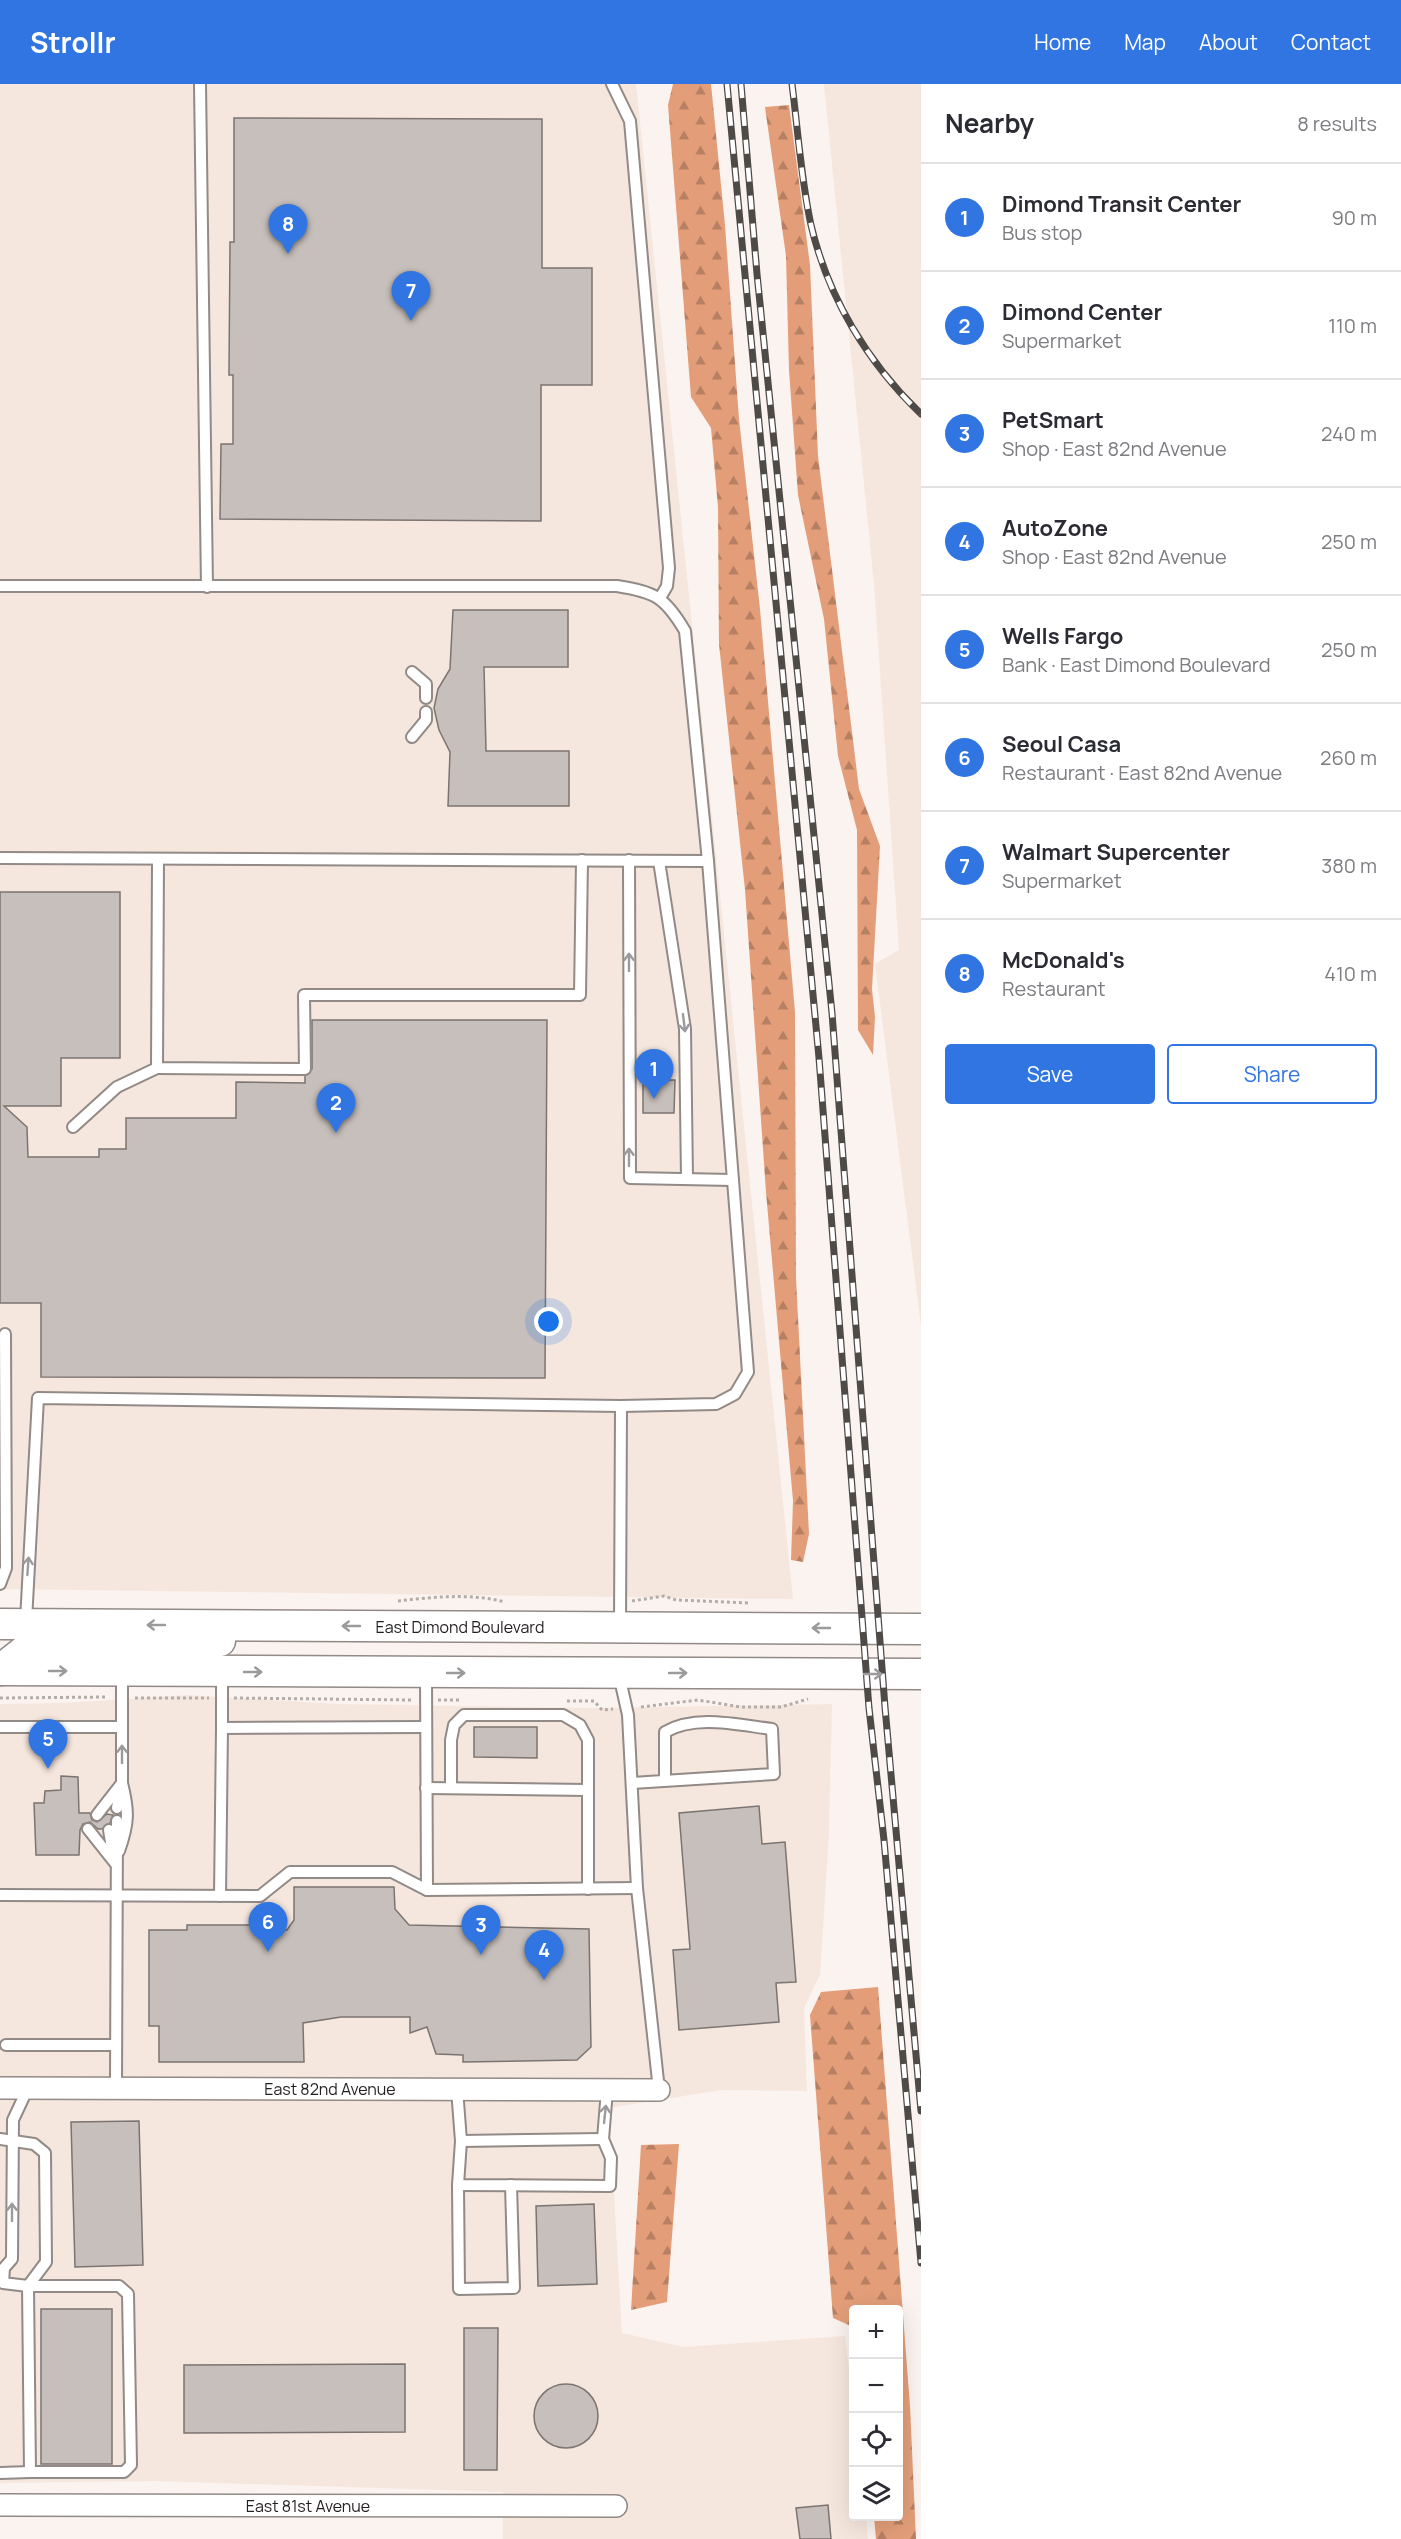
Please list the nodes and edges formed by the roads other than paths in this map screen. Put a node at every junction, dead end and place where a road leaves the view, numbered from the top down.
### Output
1 (200, 84) edge
2 (612, 84) edge
3 (0, 586) edge
4 (207, 587) junction
5 (660, 598) junction
6 (412, 672) dead end
7 (426, 699) dead end
8 (426, 712) dead end
9 (411, 737) dead end
10 (0, 858) edge
11 (158, 859) junction
12 (582, 860) junction
13 (629, 860) junction
14 (658, 861) junction
15 (708, 861) junction
16 (157, 1068) junction
17 (73, 1127) dead end
18 (687, 1179) junction
19 (733, 1180) junction
20 (4, 1334) dead end
21 (621, 1406) junction
22 (0, 1584) edge
23 (281, 1626) junction
24 (620, 1627) junction
25 (9, 1628) edge
26 (921, 1629) edge
27 (0, 1670) edge
28 (122, 1671) junction
29 (222, 1671) junction
30 (426, 1672) junction
31 (619, 1673) junction
32 (921, 1674) edge
33 (0, 1727) edge
34 (122, 1727) junction
35 (426, 1727) junction
36 (222, 1728) junction
37 (665, 1780) junction
38 (122, 1783) junction
39 (632, 1783) junction
40 (426, 1788) junction
41 (451, 1788) junction
42 (588, 1790) junction
43 (106, 1815) junction
44 (116, 1863) junction
45 (638, 1888) junction
46 (588, 1889) junction
47 (427, 1890) junction
48 (1, 1895) edge
49 (115, 1896) junction
50 (220, 1896) junction
51 (6, 2045) dead end
52 (116, 2045) junction
53 (0, 2088) edge
54 (28, 2088) junction
55 (116, 2088) junction
56 (457, 2089) junction
57 (607, 2090) junction
58 (659, 2090) joint
59 (0, 2139) edge
60 (12, 2139) junction
61 (603, 2139) junction
62 (461, 2141) junction
63 (458, 2185) junction
64 (511, 2185) junction
65 (2, 2266) edge
66 (2, 2283) edge
67 (28, 2286) junction
68 (30, 2472) junction
69 (0, 2473) edge
70 (0, 2505) edge
71 (616, 2506) dead end

1 - 4 lane
2 - 5 lane
3 - 4 lane
4 - 5 lane
5 - 15 lane
6 - 7 lane
8 - 9 lane
10 - 11 lane
11 - 12 lane
11 - 16 lane
12 - 13 lane
12 - 16 lane
13 - 14 lane
18 -> 13 lane
14 - 15 lane
14 -> 18 lane
15 - 19 lane
16 - 17 lane
18 - 19 lane
19 - 21 lane
20 - 22 lane
21 - 24 lane
25 -> 21 lane
24 -> 23 main road, East Dimond Boulevard
23 -> 25 main road, East Dimond Boulevard
23 - 27 main road
26 -> 24 main road, East Dimond Boulevard
24 - 31 main road
27 -> 28 main road
28 - 29 main road
28 - 34 lane
29 -> 30 main road
29 - 36 lane
30 -> 31 main road
30 - 35 lane
31 -> 32 main road
31 - 39 lane
33 - 34 lane
38 -> 34 lane
35 - 36 lane
35 - 40 lane
36 - 50 lane
37 - 37 lane
37 - 39 lane
38 - 43 lane
38 - 43 lane
38 - 44 lane
39 - 45 lane
40 - 41 lane
40 - 47 lane
41 - 42 lane
41 - 42 lane
42 - 46 lane
43 - 44 lane
44 - 44 lane
44 - 49 lane
45 - 46 lane
45 - 58 lane
46 - 47 lane
47 - 50 lane
48 - 49 lane
49 - 50 lane
49 - 52 lane
51 - 52 lane
52 - 55 lane
53 - 54 street, East 82nd Avenue
54 - 55 street, East 82nd Avenue
54 - 60 lane
55 - 56 street, East 82nd Avenue
56 - 57 street, East 82nd Avenue
56 - 62 lane
57 - 58 street, East 82nd Avenue
61 -> 57 lane
59 - 60 lane
65 -> 60 lane
60 - 67 lane
61 - 62 lane
61 - 64 lane
62 - 63 lane
63 - 64 lane
63 - 64 lane
65 - 66 lane
66 - 67 lane
67 - 68 lane
67 - 68 lane
68 - 69 lane
70 - 71 street, East 81st Avenue

